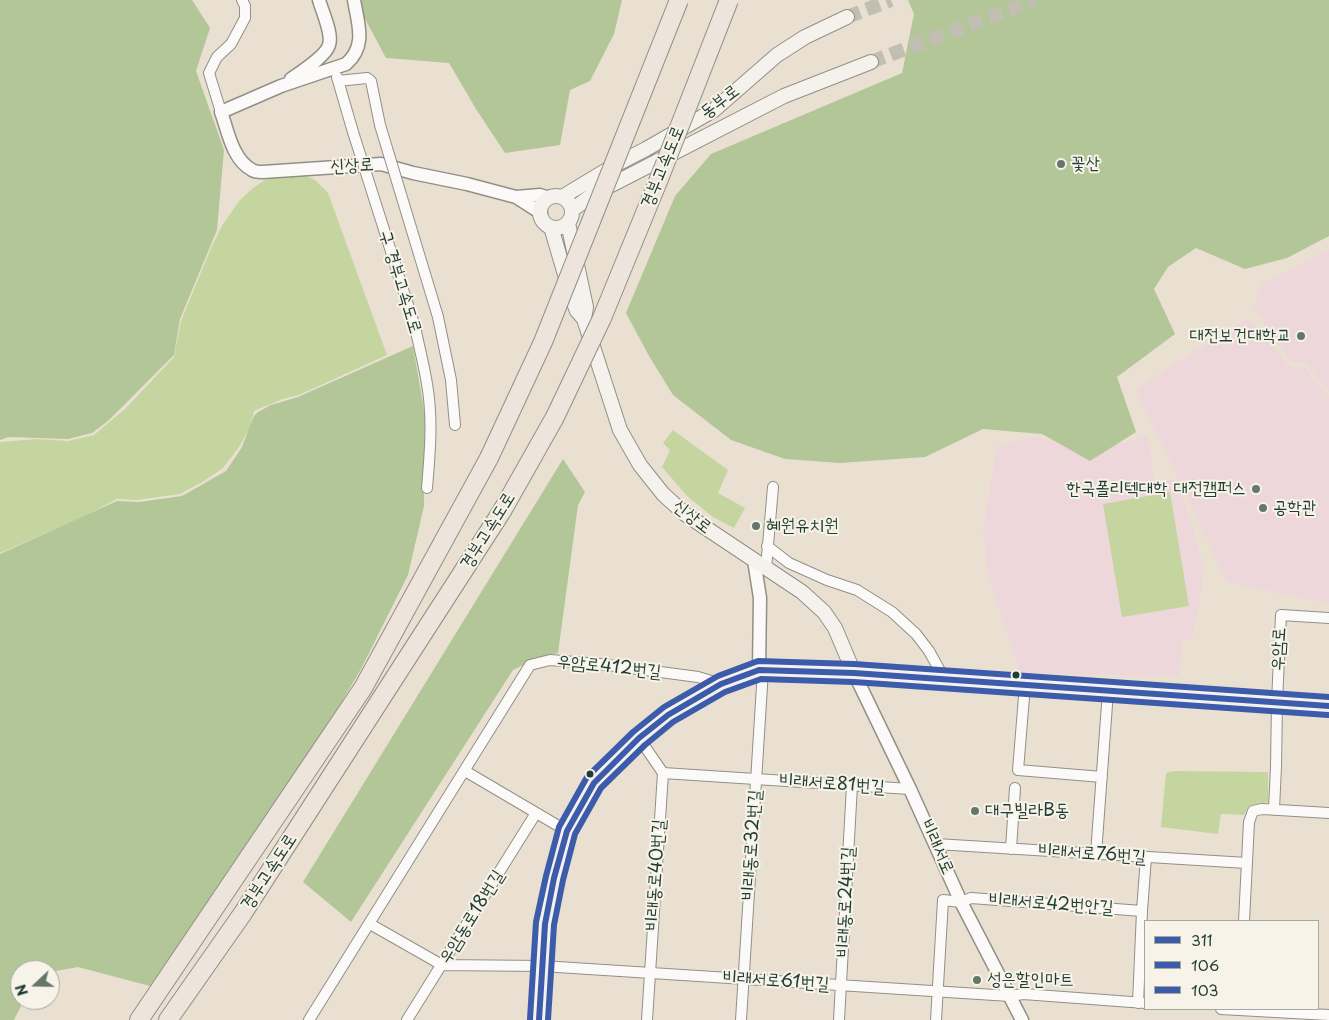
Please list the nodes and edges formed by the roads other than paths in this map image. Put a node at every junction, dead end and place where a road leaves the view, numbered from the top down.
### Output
1 (242, 0) edge
2 (318, 0) edge
3 (354, 0) edge
4 (679, 0) edge
5 (729, 0) edge
6 (847, 16) tunnel mouth
7 (871, 62) tunnel mouth
8 (334, 68) junction
9 (338, 81) junction
10 (281, 86) junction
11 (221, 112) junction
12 (516, 197) junction
13 (555, 197) junction
14 (540, 213) junction
15 (570, 217) junction
16 (551, 227) junction
17 (584, 319) junction
18 (455, 425) dead end
19 (773, 487) dead end
20 (427, 488) dead end
21 (767, 546) junction
22 (754, 560) junction
23 (766, 568) junction
24 (1329, 618) edge
25 (761, 670) junction
26 (854, 674) junction
27 (945, 680) junction
28 (721, 684) junction
29 (1025, 685) junction
30 (1108, 691) junction
31 (1277, 702) junction
32 (1328, 706) edge
33 (639, 738) junction
34 (465, 771) junction
35 (663, 773) junction
36 (1102, 777) junction
37 (756, 779) junction
38 (852, 785) junction
39 (1015, 788) dead end
40 (910, 789) junction
41 (1274, 810) junction
42 (536, 813) junction
43 (1329, 813) edge
44 (567, 831) junction
45 (936, 844) junction
46 (1011, 849) junction
47 (1096, 854) junction
48 (1146, 857) junction
49 (1247, 864) junction
50 (962, 902) junction
51 (1142, 911) junction
52 (1244, 920) edge
53 (370, 924) junction
54 (442, 965) junction
55 (206, 966) junction
56 (542, 966) junction
57 (650, 973) junction
58 (744, 979) junction
59 (841, 985) junction
60 (938, 992) junction
61 (1010, 996) junction
62 (1142, 1003) edge
63 (1225, 1010) edge
64 (1238, 1013) edge
65 (1329, 1014) edge
66 (140, 1020) edge
67 (168, 1020) edge
68 (175, 1020) edge
69 (309, 1020) edge
70 (407, 1020) edge
71 (539, 1020) edge
72 (647, 1020) edge
73 (741, 1020) edge
74 (839, 1020) edge
75 (936, 1020) edge
76 (1022, 1020) edge

1 - 11 street, 신상로
2 - 10 street
3 - 8 street
4 - 66 highway, 경부고속도로, bridge
5 - 55 highway, 경부고속도로, bridge
6 - 13 main road, 동부로
7 - 15 main road, 동부로
8 - 9 street, 구 경부고속도로
8 - 10 street
9 - 18 street, 구 경부고속도로, bridge
9 - 20 street, 구 경부고속도로, bridge
10 - 11 street
11 - 12 street, 신상로
12 - 13 street
12 - 14 street
13 - 14 main road
13 - 15 main road
14 - 16 main road
15 - 16 main road
15 - 17 main road
16 - 17 main road
17 - 22 main road, 신상로
19 - 21 street
21 - 23 street
21 - 27 street
22 - 23 main road, 신상로
22 - 25 street
23 - 26 main road, 신상로
24 - 31 street, 우암로
25 - 26 main road
25 - 28 main road
25 - 37 street, 비래동로32번길
26 - 27 main road
26 - 40 street, 비래서로
27 - 29 main road
28 - 33 main road
28 - 34 street, 우암로412번길
29 - 30 main road
29 - 36 street
30 - 31 main road
30 - 36 street
31 - 32 main road
31 - 41 street, 우암로
33 - 35 street
33 - 44 main road
34 - 42 street
34 - 53 street, 우암로412번길
35 - 37 street, 비래서로81번길
35 - 57 street, 비래동로40번길
36 - 47 street
37 - 38 street, 비래서로81번길
37 - 58 street, 비래동로32번길
38 - 40 street, 비래서로81번길
38 - 59 street, 비래동로24번길
39 - 46 street
40 - 45 street, 비래서로
41 - 43 street
41 - 49 street
42 - 44 street
42 - 54 street, 우암동로18번길
44 - 56 main road
45 - 46 street, 비래서로76번길
45 - 50 street, 비래서로
46 - 47 street, 비래서로76번길
47 - 48 street, 비래서로76번길
48 - 49 street, 비래서로76번길
48 - 51 street
49 - 52 street
50 - 51 street, 비래서로42번안길
50 - 60 street, 비래서로42번안길
50 - 61 street, 비래서로
51 - 62 street
53 - 54 street
53 - 69 street, 우암로412번길
54 - 56 street, 비래서로61번길
54 - 70 street, 우암동로18번길
55 - 67 highway, 경부고속도로
55 - 68 highway
56 - 57 street, 비래서로61번길
56 - 71 main road
57 - 58 street, 비래서로61번길
57 - 72 street, 비래동로40번길
58 - 59 street, 비래서로61번길
58 - 73 street, 비래동로32번길
59 - 60 street, 비래서로61번길
59 - 74 street, 비래동로24번길
60 - 61 street, 비래서로61번길
60 - 75 street
61 - 62 street, 비래서로61번길
61 - 76 street, 비래서로
63 - 64 street
64 - 65 street

